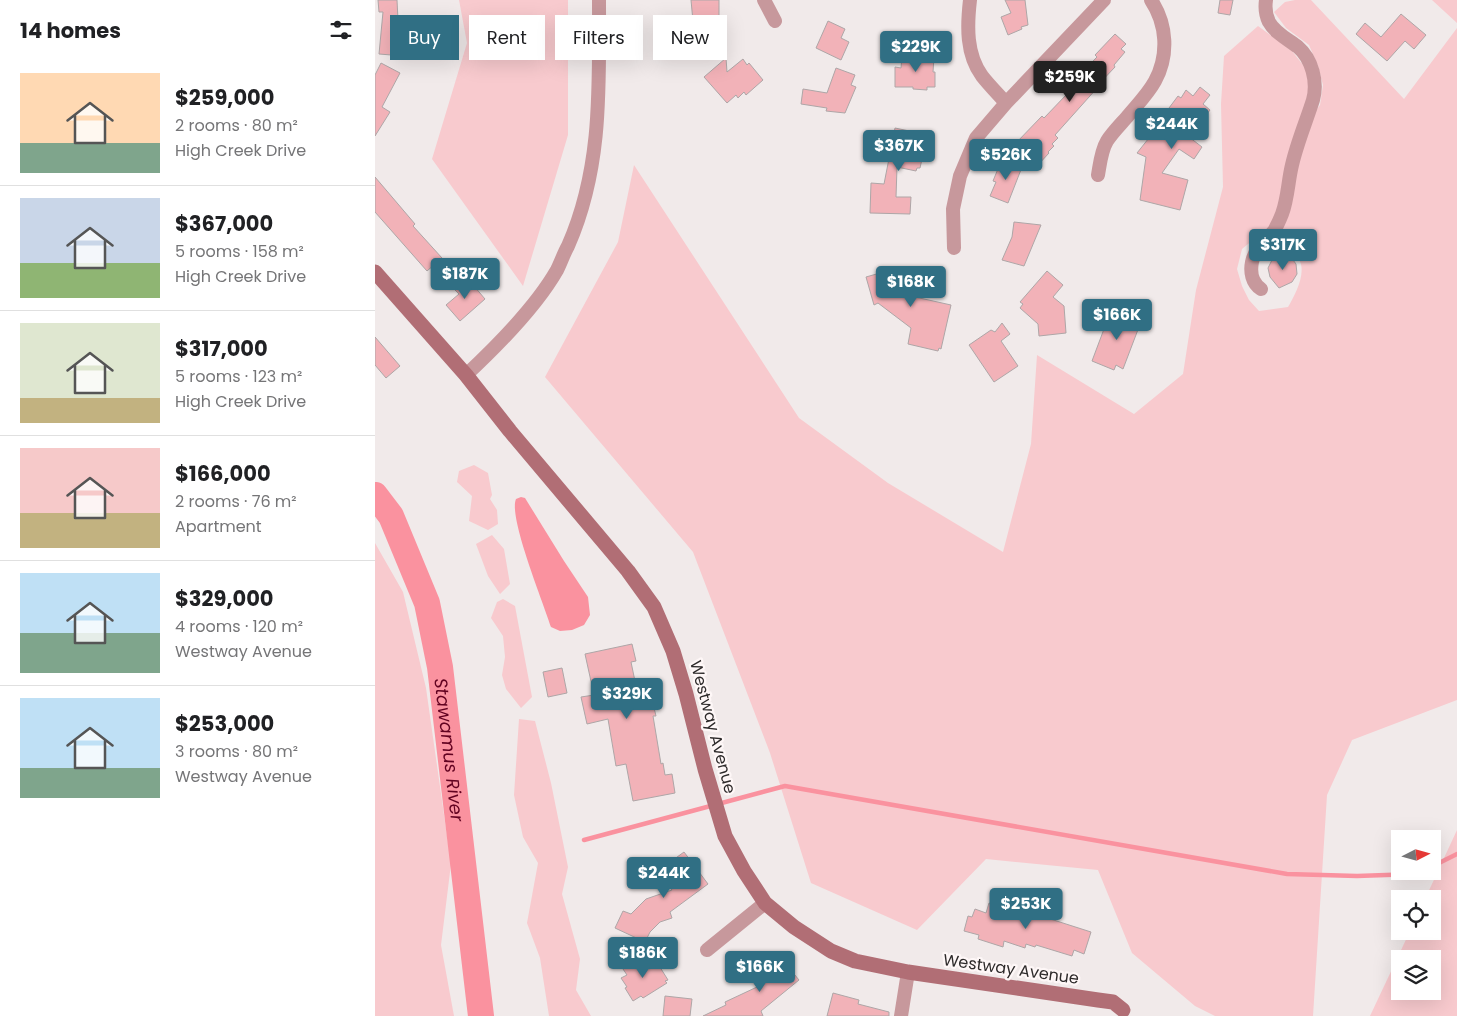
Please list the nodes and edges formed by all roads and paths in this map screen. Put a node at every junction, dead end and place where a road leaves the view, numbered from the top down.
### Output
1 (599, 0) edge
2 (765, 0) edge
3 (970, 0) edge
4 (1104, 0) edge
5 (1151, 0) edge
6 (1266, 0) edge
7 (775, 21) dead end
8 (1005, 103) junction
9 (1098, 175) dead end
10 (954, 248) dead end
11 (375, 272) edge
12 (1261, 289) dead end
13 (466, 375) junction
14 (765, 903) junction
15 (707, 950) dead end
16 (908, 972) junction
17 (1125, 1013) edge
18 (901, 1016) edge

1 - 13 street
2 - 7 street
3 - 8 street
4 - 8 street
5 - 9 street
6 - 12 street
8 - 10 street
11 - 13 street, Westway Avenue
13 - 14 street, Westway Avenue
14 - 15 street
14 - 16 street, Westway Avenue
16 - 17 street, Westway Avenue
16 - 18 street

